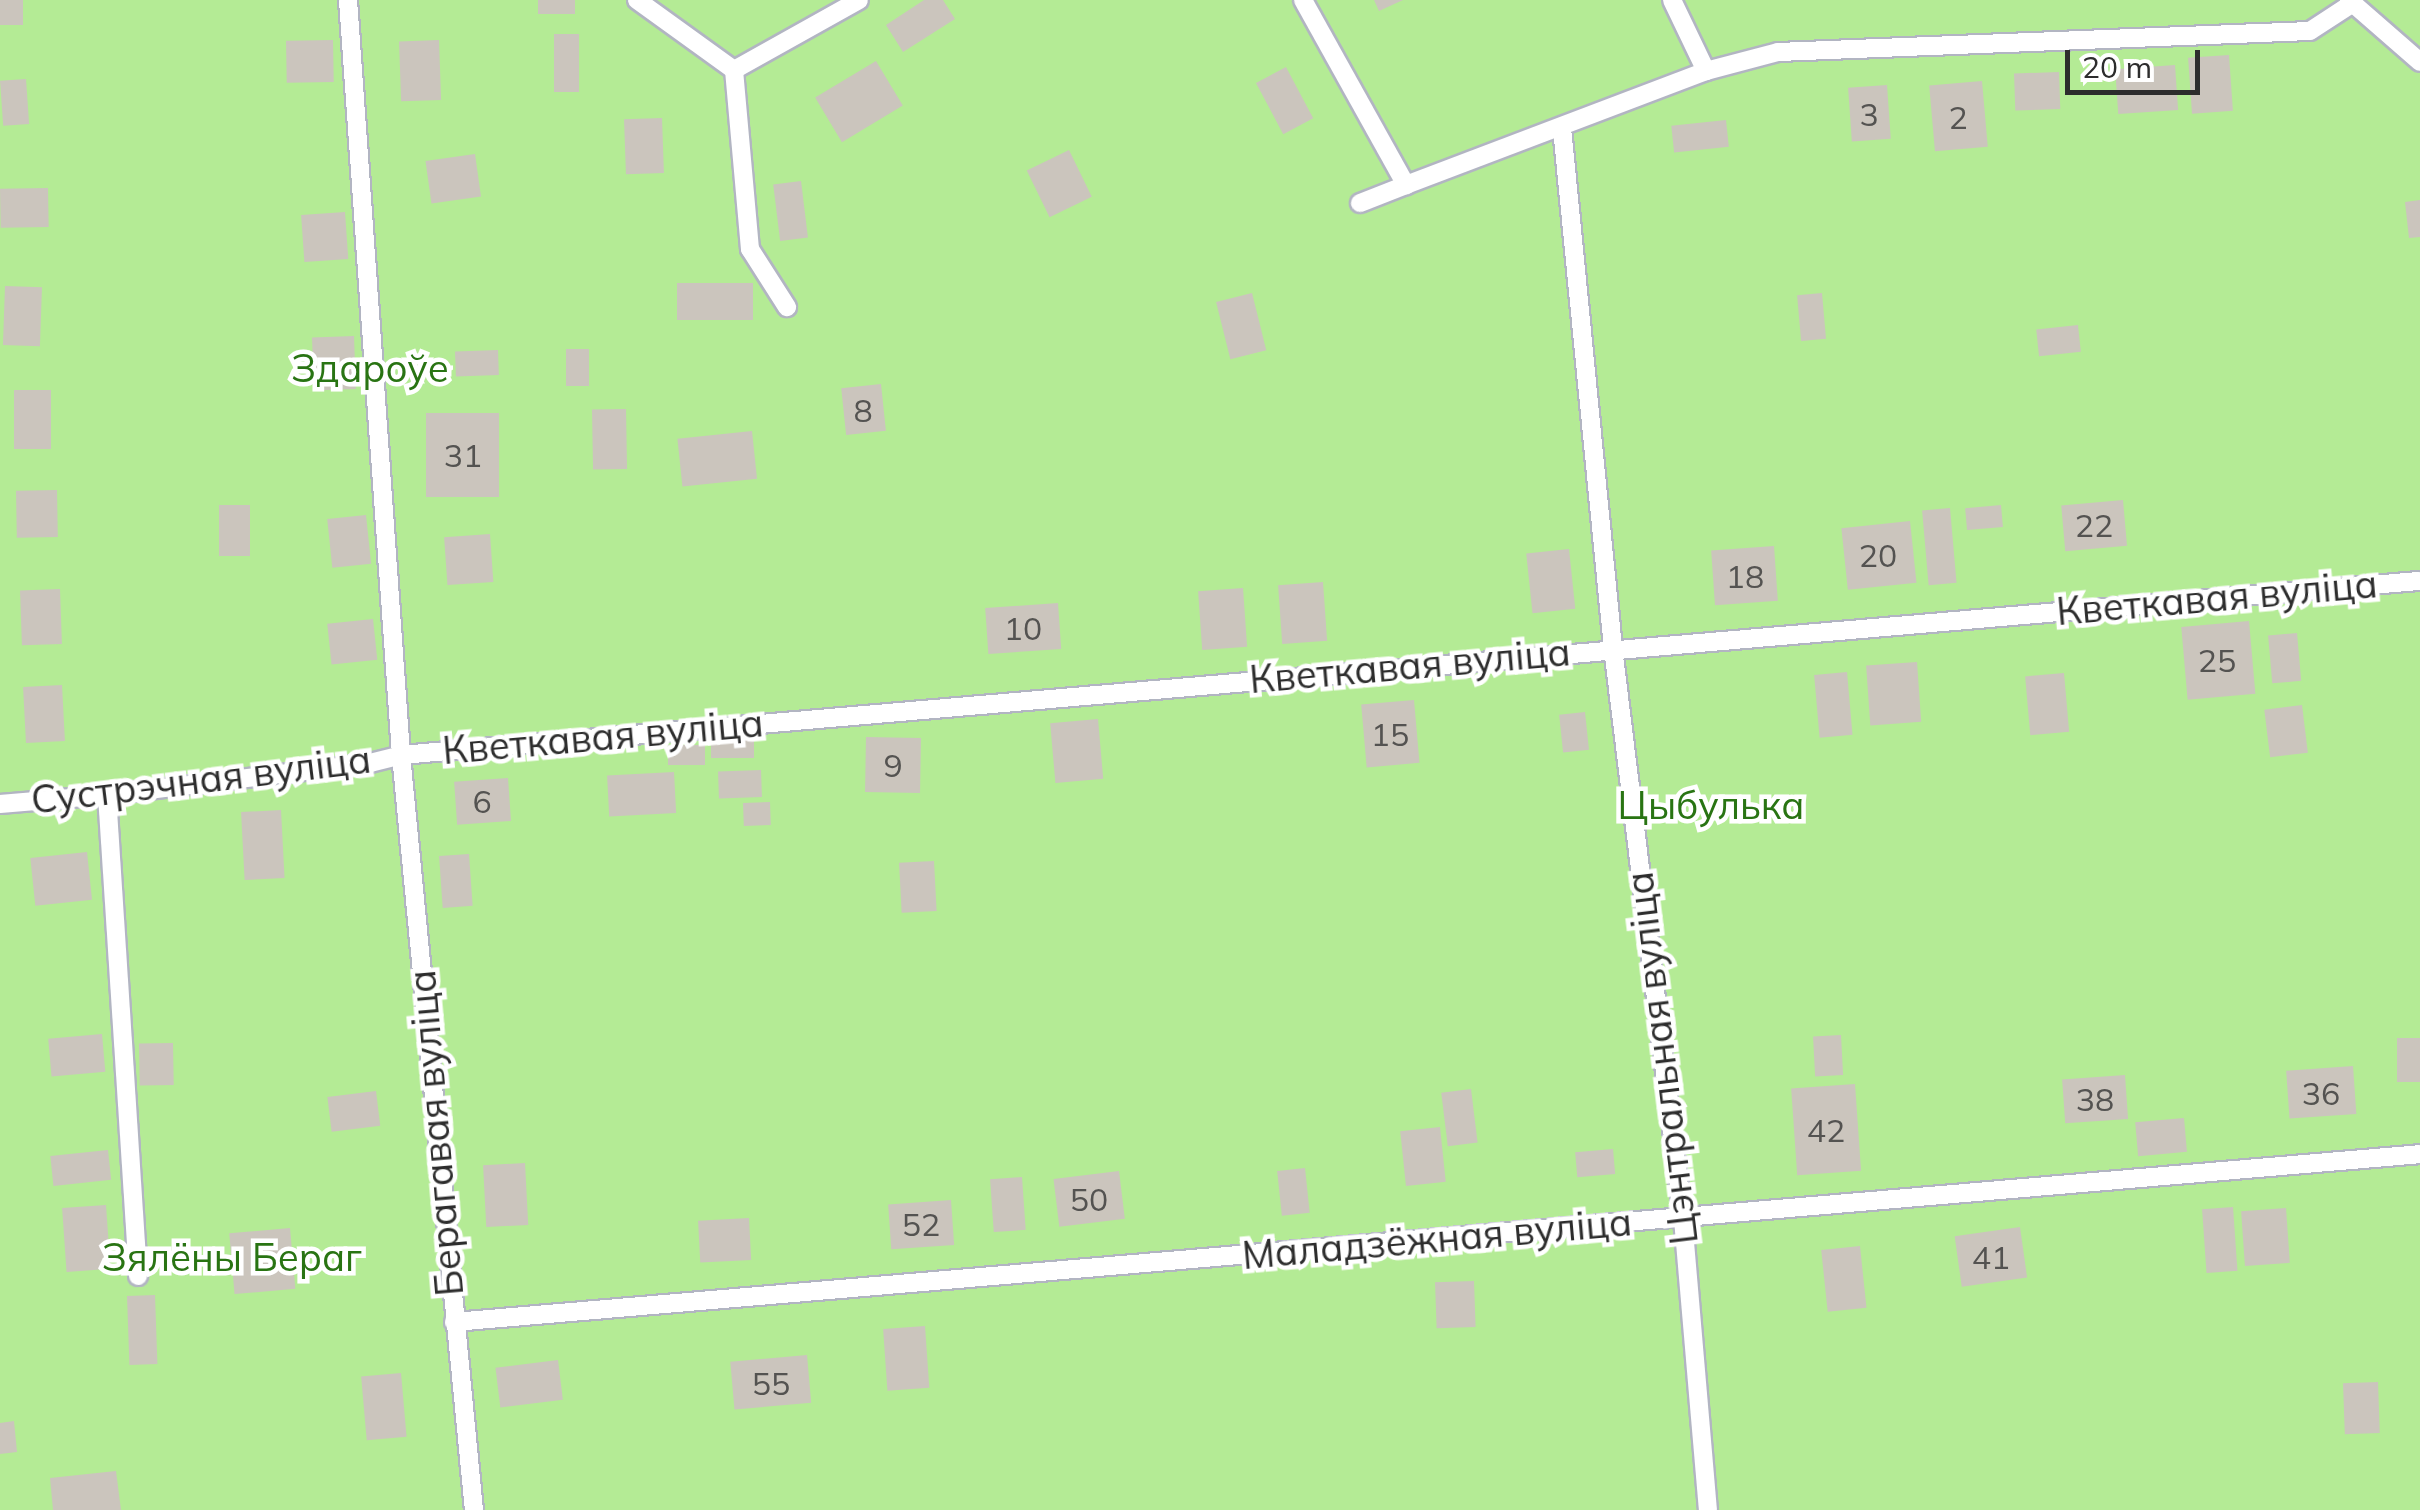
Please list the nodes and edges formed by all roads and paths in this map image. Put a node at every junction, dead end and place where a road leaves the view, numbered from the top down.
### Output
1 (348, 0) edge
2 (637, 0) edge
3 (859, 0) edge
4 (1303, 0) edge
5 (1672, 0) edge
6 (2350, 2) edge
7 (2420, 62) edge
8 (734, 70) junction
9 (1706, 71) junction
10 (1562, 128) junction
11 (1406, 185) junction
12 (1360, 202) dead end
13 (787, 307) dead end
14 (2420, 581) edge
15 (1613, 648) junction
16 (401, 755) junction
17 (107, 796) junction
18 (0, 804) edge
19 (2420, 1154) edge
20 (1683, 1219) junction
21 (138, 1276) dead end
22 (454, 1322) junction
23 (474, 1510) edge
24 (1708, 1510) edge

1 - 16 lane, Берагавая вуліца
2 - 8 lane
3 - 8 lane
4 - 11 lane
5 - 9 lane
6 - 7 lane
6 - 9 lane
8 - 13 lane
9 - 10 lane
10 - 11 lane
10 - 15 lane, Цэнтральная вуліца
11 - 12 lane
14 - 15 lane, Кветкавая вуліца
15 - 16 lane, Кветкавая вуліца
15 - 20 lane, Цэнтральная вуліца
16 - 17 lane, Сустрэчная вуліца
16 - 22 lane, Берагавая вуліца
17 - 18 lane, Сустрэчная вуліца
17 - 21 lane
19 - 20 lane, Маладзёжная вуліца
20 - 22 lane, Маладзёжная вуліца
20 - 24 lane, Цэнтральная вуліца
22 - 23 lane, Берагавая вуліца

